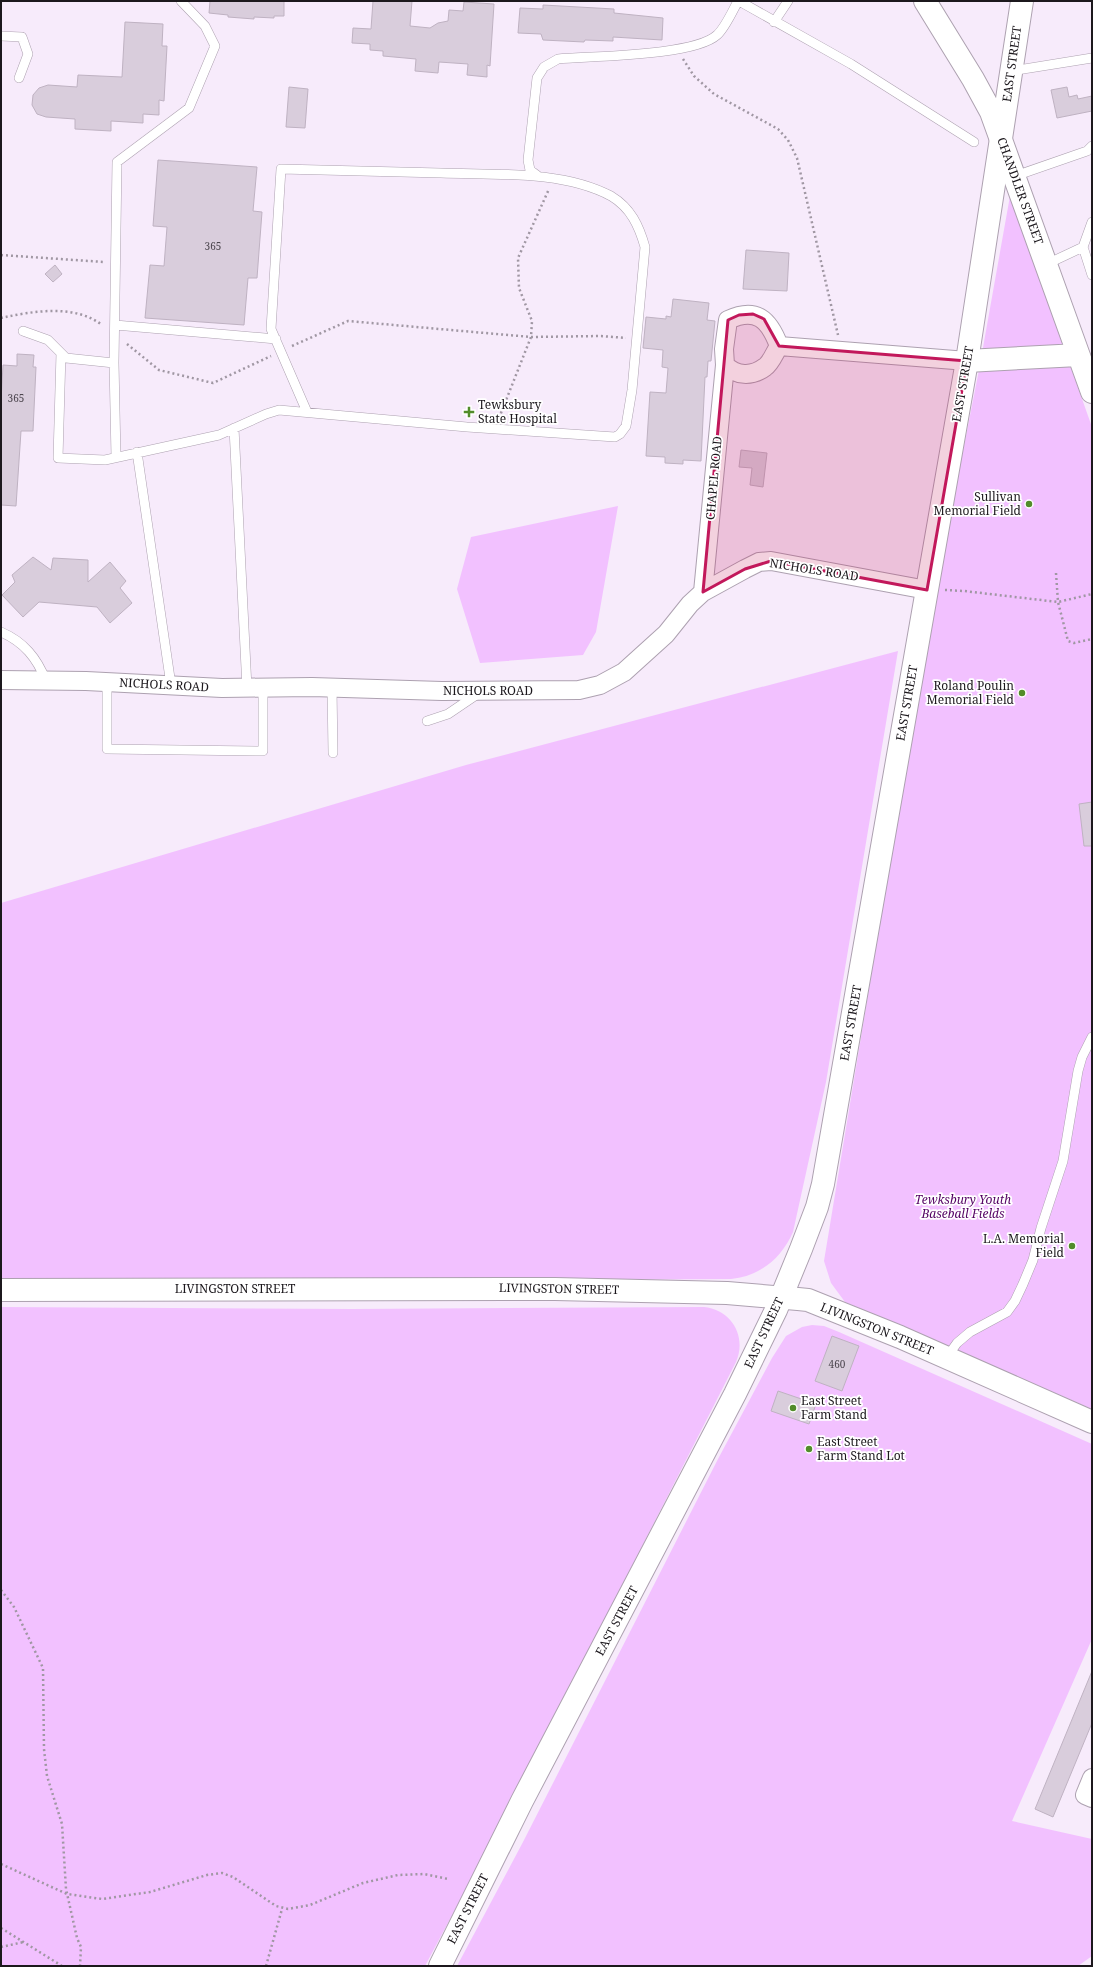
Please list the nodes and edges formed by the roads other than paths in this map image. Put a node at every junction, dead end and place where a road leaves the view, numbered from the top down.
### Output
1 (182, 1) edge
2 (739, 1) edge
3 (788, 1) edge
4 (925, 1) edge
5 (1022, 1) edge
6 (774, 22) junction
7 (1, 36) edge
8 (1092, 58) edge
9 (1011, 71) junction
10 (19, 78) dead end
11 (1002, 138) junction
12 (974, 142) dead end
13 (1092, 146) edge
14 (538, 176) junction
15 (1015, 176) junction
16 (1092, 222) edge
17 (1083, 248) junction
18 (1047, 264) junction
19 (1092, 275) edge
20 (115, 330) junction
21 (23, 331) dead end
22 (276, 339) junction
23 (779, 346) junction
24 (61, 353) junction
25 (1082, 354) junction
26 (967, 361) junction
27 (114, 364) junction
28 (725, 365) junction
29 (1092, 392) edge
30 (307, 412) junction
31 (234, 428) junction
32 (137, 452) junction
33 (116, 457) junction
34 (927, 590) junction
35 (703, 592) junction
36 (1, 632) edge
37 (1, 680) edge
38 (46, 681) junction
39 (107, 682) junction
40 (171, 686) junction
41 (255, 688) junction
42 (332, 688) junction
43 (482, 691) junction
44 (427, 721) dead end
45 (333, 753) dead end
46 (1092, 1037) edge
47 (1, 1290) edge
48 (781, 1298) junction
49 (947, 1358) junction
50 (1092, 1422) edge
51 (1092, 1778) edge
52 (1092, 1798) edge
53 (440, 1966) edge

1 - 20 lane
2 - 6 lane
2 - 14 lane
3 - 6 lane
4 - 11 main road, CHANDLER STREET
5 - 9 main road, EAST STREET
6 - 12 lane
7 - 10 lane
8 - 9 lane
9 - 11 main road, EAST STREET
11 - 15 main road, CHANDLER STREET
11 - 26 main road, EAST STREET
13 - 15 lane
14 - 22 lane
14 - 30 lane
15 - 18 main road, CHANDLER STREET
16 - 17 lane
17 - 18 lane
17 - 19 lane
18 - 25 main road, CHANDLER STREET
20 - 22 lane
20 - 27 lane
21 - 24 lane
22 - 30 lane
23 - 26 street
23 - 28 street
23 - 28 street, CHAPEL ROAD
24 - 27 lane
24 - 33 lane
25 - 26 main road
25 - 29 main road, CHANDLER STREET
26 - 34 main road, EAST STREET
27 - 33 lane
28 - 35 street, CHAPEL ROAD
30 - 31 lane
31 - 32 lane
31 - 41 lane
32 - 33 lane
32 - 40 lane
34 - 35 street, NICHOLS ROAD
34 - 48 main road, EAST STREET
35 - 43 street, NICHOLS ROAD
36 - 38 lane
37 - 38 street, NICHOLS ROAD
38 - 39 street, NICHOLS ROAD
39 - 40 street, NICHOLS ROAD
39 - 41 lane
40 - 41 street, NICHOLS ROAD
41 - 42 street, NICHOLS ROAD
42 - 43 street, NICHOLS ROAD
42 - 45 lane
43 - 44 lane
46 - 49 lane
47 - 48 main road, LIVINGSTON STREET
48 - 49 main road, LIVINGSTON STREET
48 - 53 main road, EAST STREET
49 - 50 main road, LIVINGSTON STREET
51 - 52 street

